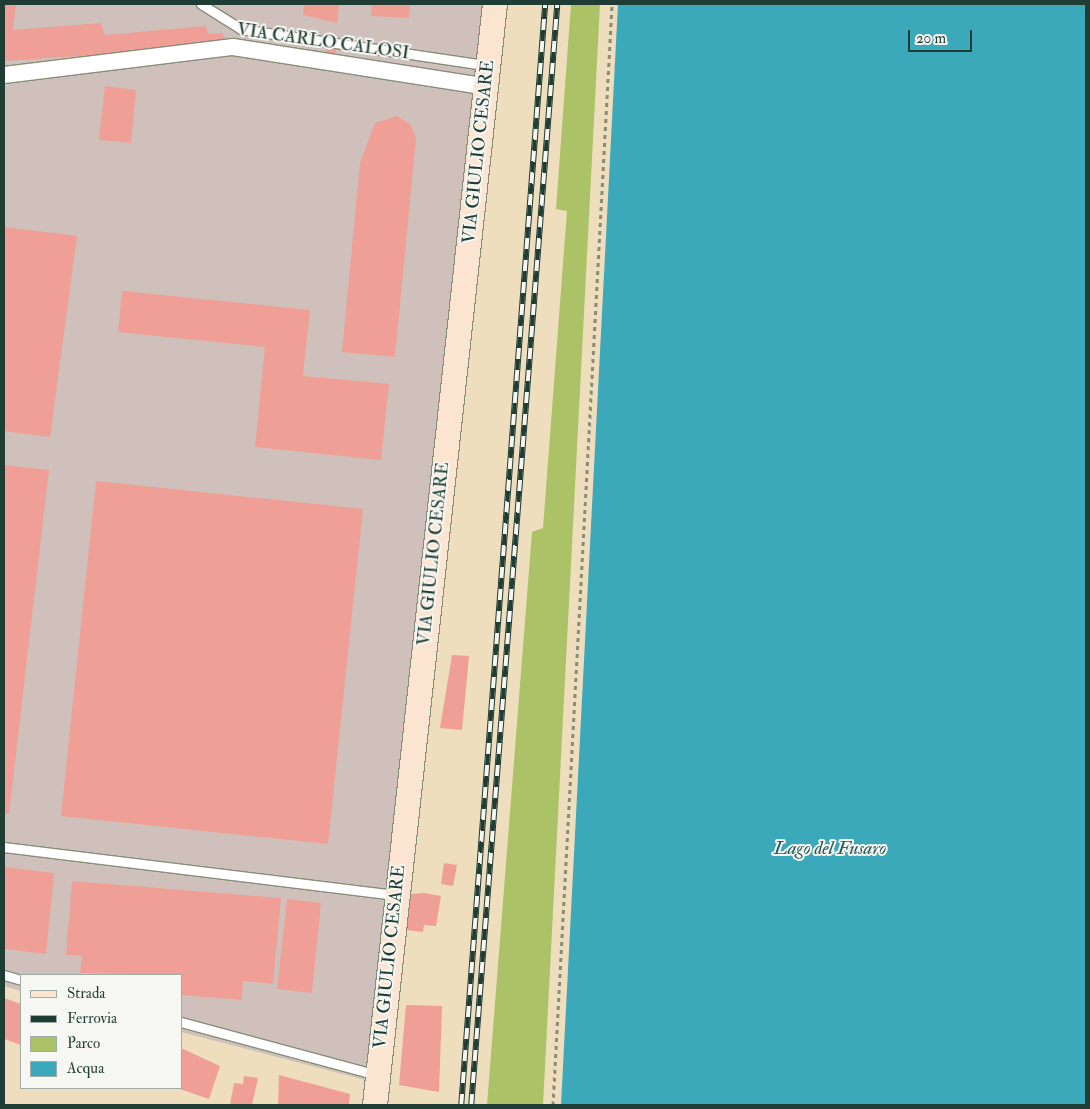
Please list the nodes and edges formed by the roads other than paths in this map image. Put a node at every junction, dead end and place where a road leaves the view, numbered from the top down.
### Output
1 (201, 4) edge
2 (495, 4) edge
3 (4, 75) edge
4 (488, 76) junction
5 (4, 847) edge
6 (395, 895) junction
7 (4, 975) edge
8 (20, 980) edge
9 (182, 1022) edge
10 (378, 1075) junction
11 (375, 1105) edge

1 - 4 lane
2 - 4 street, VIA GIULIO CESARE
3 - 4 street, VIA CARLO CALOSI
4 - 6 street, VIA GIULIO CESARE
5 - 6 lane
6 - 10 street, VIA GIULIO CESARE
7 - 8 lane
9 - 10 lane
10 - 11 street, VIA GIULIO CESARE

